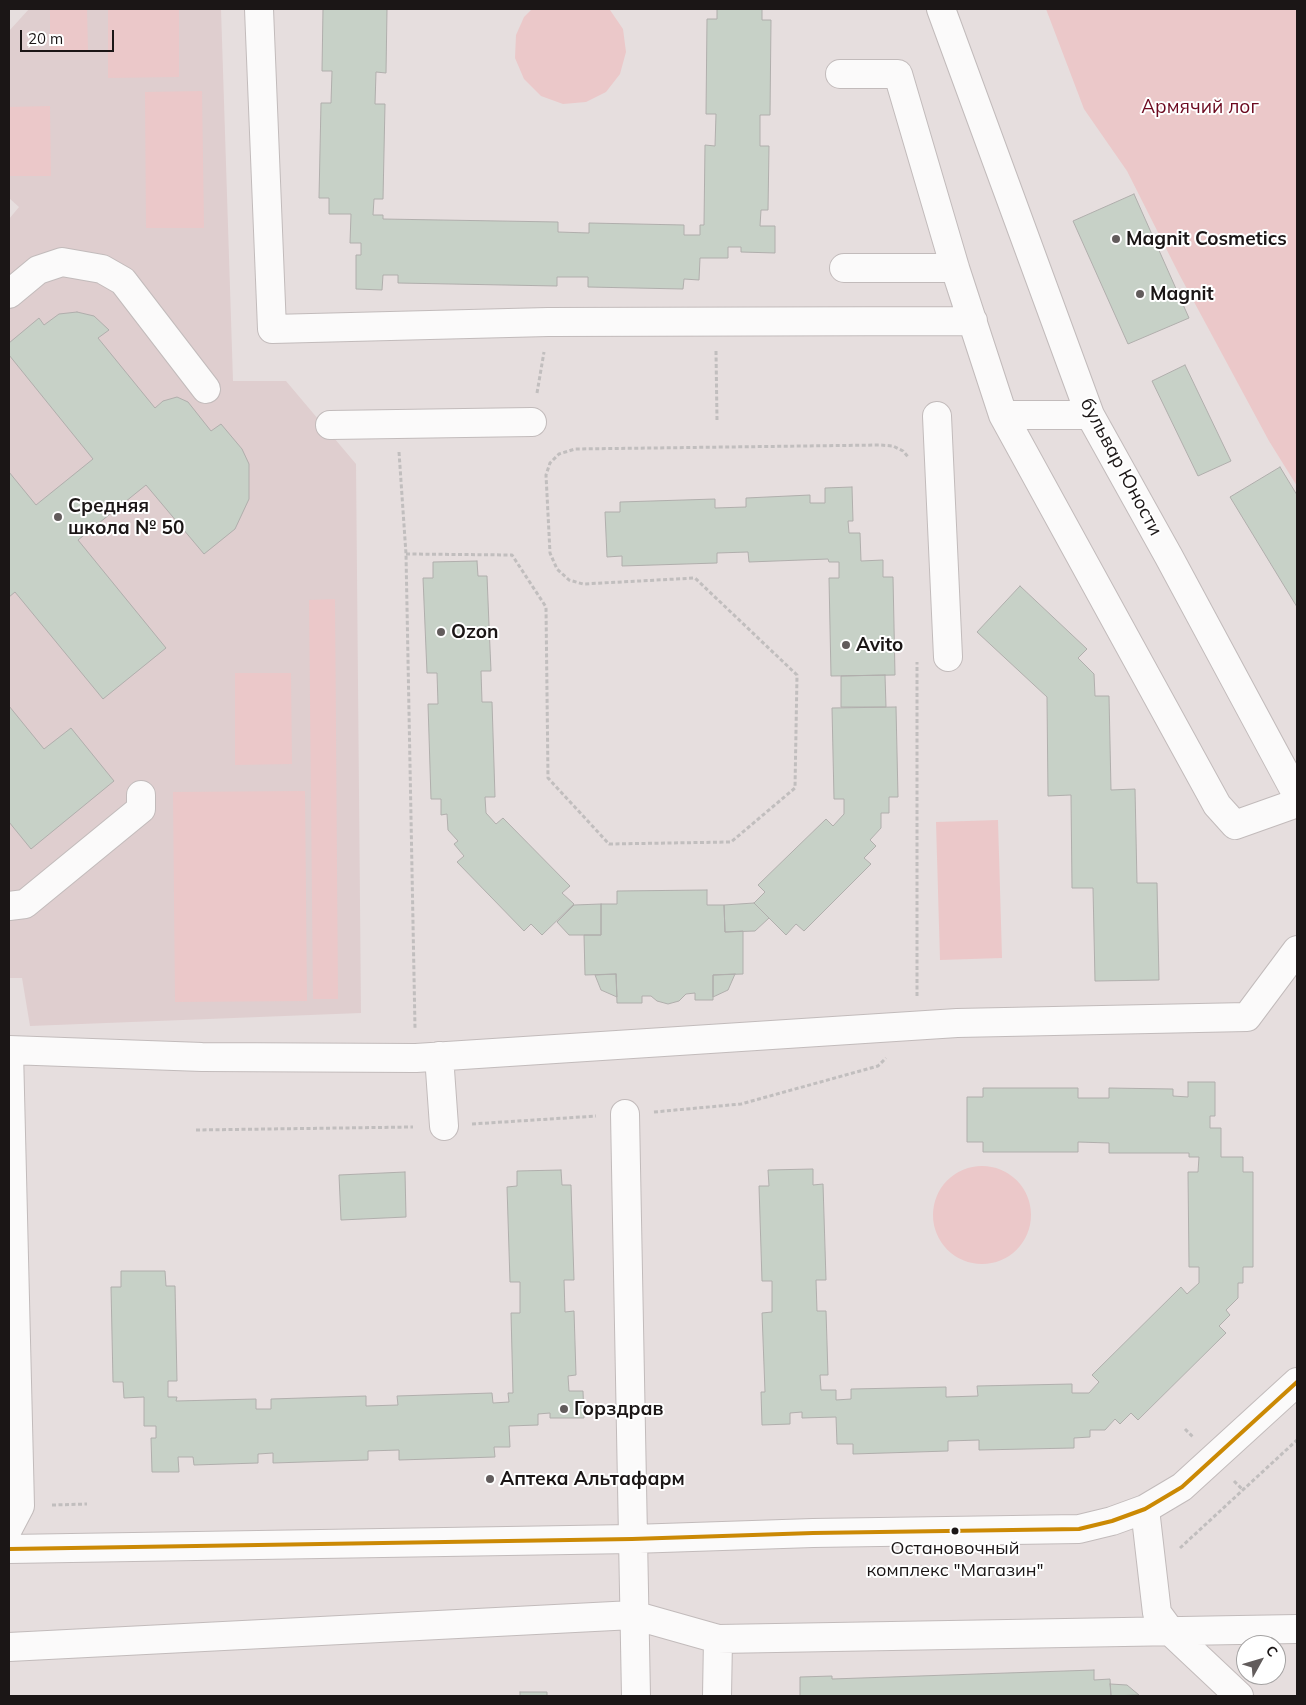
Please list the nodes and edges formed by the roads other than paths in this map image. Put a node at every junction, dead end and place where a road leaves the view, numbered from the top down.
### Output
1 (259, 9) edge
2 (940, 9) edge
3 (840, 74) dead end
4 (844, 268) dead end
5 (955, 268) junction
6 (9, 294) edge
7 (973, 321) junction
8 (206, 389) dead end
9 (1003, 415) junction
10 (1090, 415) junction
11 (937, 416) dead end
12 (532, 422) road end
13 (330, 425) dead end
14 (948, 657) dead end
15 (142, 794) dead end
16 (1297, 796) edge
17 (1297, 803) edge
18 (9, 906) edge
19 (1297, 950) edge
20 (9, 1050) edge
21 (427, 1057) junction
22 (625, 1114) road end
23 (444, 1126) road end
24 (1297, 1382) edge
25 (1145, 1509) junction
26 (9, 1527) edge
27 (632, 1539) junction
28 (9, 1549) edge
29 (633, 1615) junction
30 (1297, 1629) edge
31 (1172, 1632) junction
32 (718, 1639) junction
33 (9, 1647) edge
34 (636, 1696) edge
35 (717, 1696) edge
36 (1239, 1696) edge

1 - 7 street
2 - 10 street, бульвар Юности
3 - 5 street
4 - 5 street
5 - 7 street
6 - 8 street
7 - 9 street
9 - 10 street
9 - 17 street
10 - 16 street, бульвар Юности
11 - 14 street
12 - 13 street
15 - 18 street
19 - 21 street
20 - 21 street
20 - 26 street
21 - 23 street
22 - 27 street
24 - 25 street
25 - 27 street
25 - 31 street
27 - 28 street
27 - 29 street
29 - 32 street
29 - 33 street
29 - 34 street
30 - 31 street
31 - 32 street
31 - 36 street
32 - 35 street

